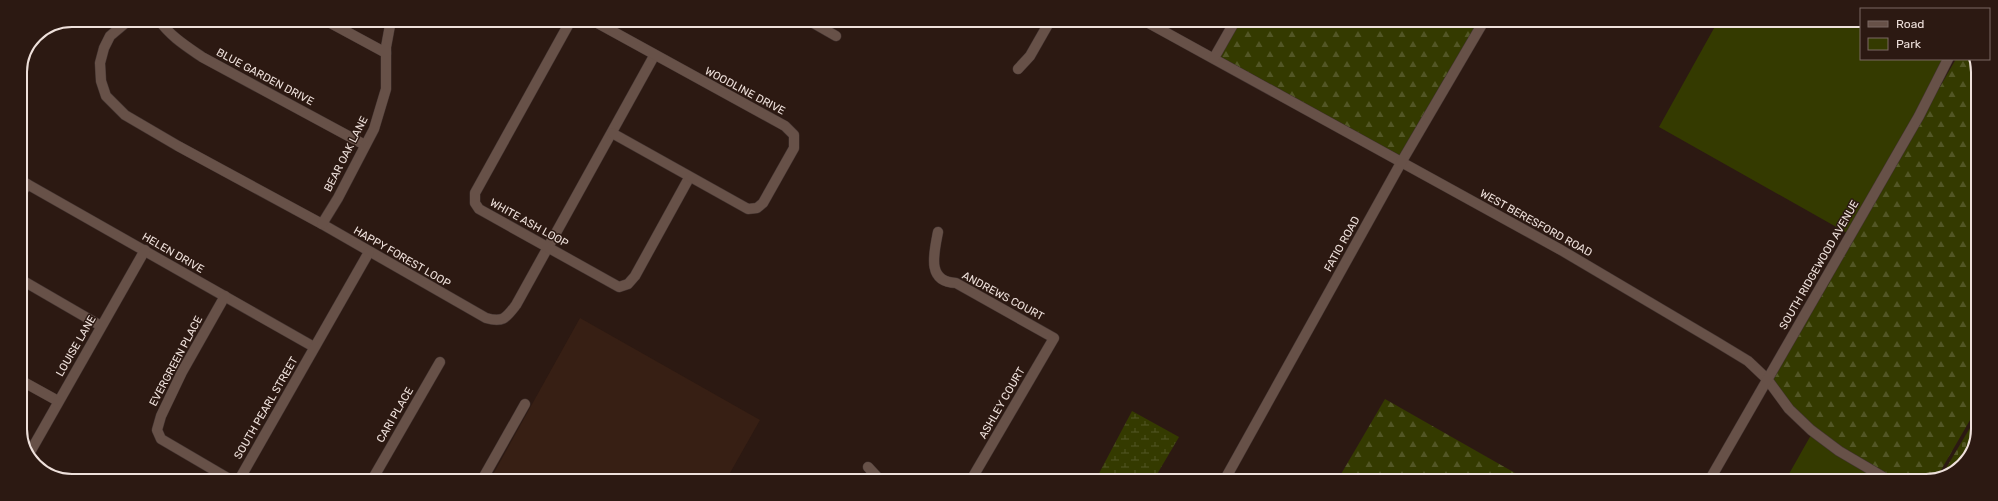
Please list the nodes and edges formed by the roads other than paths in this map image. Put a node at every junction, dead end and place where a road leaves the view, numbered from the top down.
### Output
1 (121, 27) edge
2 (163, 27) edge
3 (338, 27) edge
4 (390, 27) edge
5 (567, 27) edge
6 (604, 27) edge
7 (820, 27) edge
8 (1046, 27) edge
9 (1157, 27) edge
10 (1232, 27) edge
11 (1481, 27) edge
12 (836, 36) dead end
13 (386, 52) junction
14 (654, 56) junction
15 (1214, 58) junction
16 (1947, 60) edge
17 (1018, 69) dead end
18 (612, 133) junction
19 (366, 145) junction
20 (1402, 162) junction
21 (689, 178) junction
22 (27, 184) edge
23 (322, 224) junction
24 (938, 232) dead end
25 (547, 247) junction
26 (145, 250) junction
27 (369, 252) junction
28 (27, 283) edge
29 (225, 296) junction
30 (101, 326) junction
31 (1054, 338) joint
32 (314, 347) junction
33 (440, 362) dead end
34 (1767, 379) junction
35 (27, 384) edge
36 (58, 401) junction
37 (525, 404) dead end
38 (32, 449) edge
39 (868, 467) dead end
40 (220, 474) edge
41 (242, 474) edge
42 (375, 474) edge
43 (485, 474) edge
44 (874, 474) edge
45 (974, 474) edge
46 (1228, 474) edge
47 (1713, 474) edge
48 (1878, 474) edge

1 - 23 street, HAPPY FOREST LOOP
2 - 19 street, BLUE GARDEN DRIVE
3 - 13 street
4 - 13 street, BEAR OAK LANE
5 - 25 street, WHITE ASH LOOP
6 - 14 street, WOODLINE DRIVE
7 - 12 street
8 - 17 street
9 - 15 street, WEST BERESFORD ROAD
10 - 15 street
11 - 20 street, FATIO ROAD
13 - 19 street, BEAR OAK LANE
14 - 18 street, HAPPY FOREST LOOP
14 - 21 street, WOODLINE DRIVE
15 - 20 street, WEST BERESFORD ROAD
16 - 34 street, SOUTH RIDGEWOOD AVENUE
18 - 21 street, WOODLINE DRIVE
18 - 25 street, HAPPY FOREST LOOP
19 - 23 street, BEAR OAK LANE
20 - 34 street, WEST BERESFORD ROAD
20 - 46 street, FATIO ROAD
21 - 25 street, WHITE ASH LOOP
22 - 26 street, HELEN DRIVE
23 - 27 street, HAPPY FOREST LOOP
24 - 31 street, ANDREWS COURT
25 - 27 street, HAPPY FOREST LOOP
26 - 29 street, HELEN DRIVE
26 - 30 street, LOUISE LANE
27 - 32 street, SOUTH PEARL STREET
28 - 30 street
29 - 32 street, HELEN DRIVE
29 - 40 street, EVERGREEN PLACE
30 - 36 street, LOUISE LANE
31 - 45 street, ASHLEY COURT
32 - 41 street, SOUTH PEARL STREET
33 - 42 street, CARI PLACE
34 - 47 street, SOUTH RIDGEWOOD AVENUE
34 - 48 street, WEST BERESFORD ROAD
35 - 36 street
36 - 38 street, LOUISE LANE
37 - 43 street
39 - 44 street

